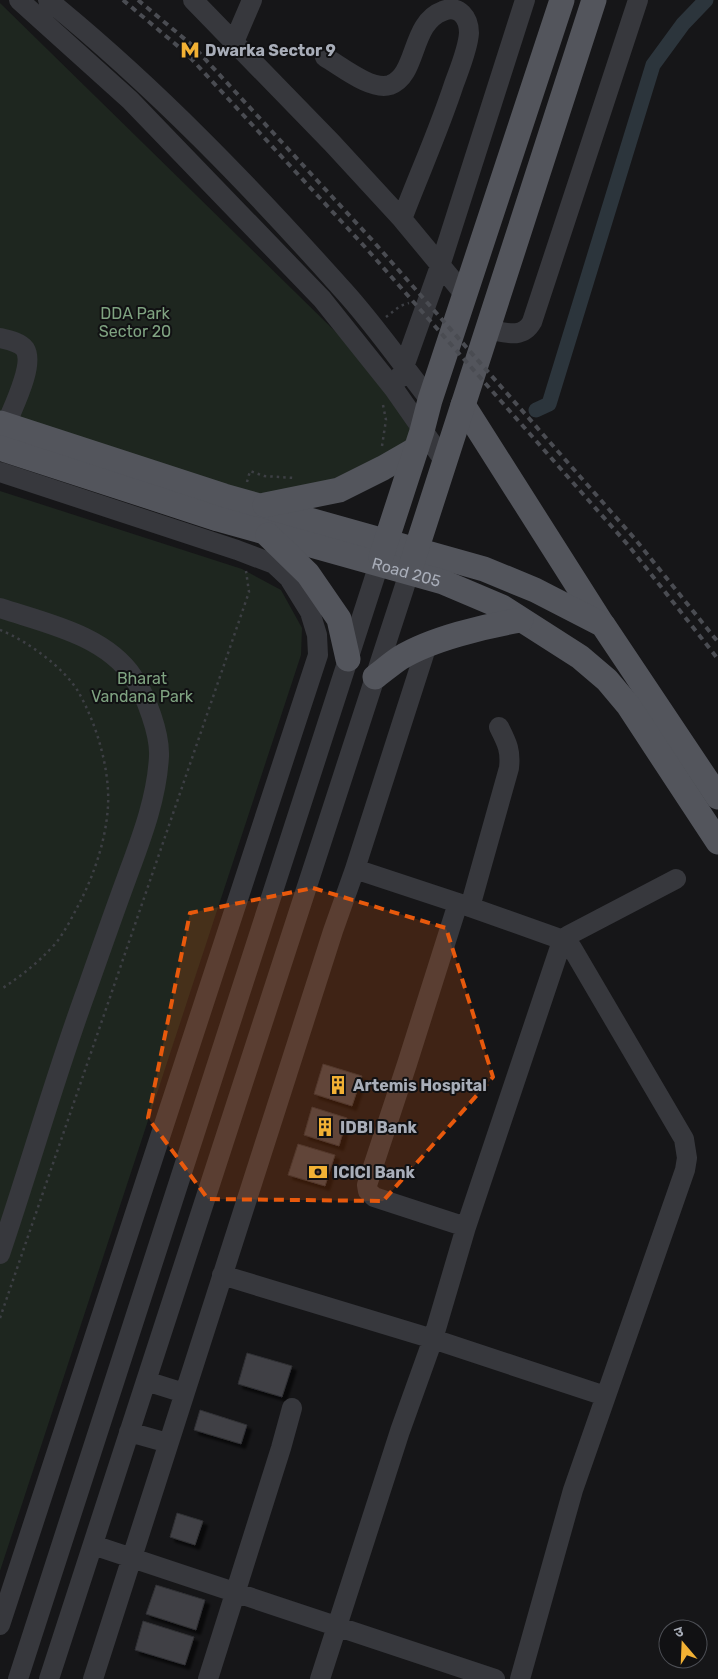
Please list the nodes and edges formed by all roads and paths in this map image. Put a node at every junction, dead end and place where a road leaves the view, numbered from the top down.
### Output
1 (19, 0) edge
2 (48, 0) edge
3 (192, 0) edge
4 (252, 0) edge
5 (525, 0) edge
6 (562, 0) edge
7 (594, 0) edge
8 (638, 0) edge
9 (234, 42) junction
10 (325, 57) dead end
11 (402, 219) junction
12 (440, 266) junction
13 (465, 295) junction
14 (487, 329) junction
15 (0, 338) edge
16 (404, 368) junction
17 (394, 390) junction
18 (430, 400) junction
19 (463, 405) junction
20 (2, 432) edge
21 (419, 440) junction
22 (445, 462) junction
23 (0, 472) edge
24 (260, 506) junction
25 (265, 532) junction
26 (382, 553) junction
27 (413, 562) junction
28 (0, 608) edge
29 (521, 620) junction
30 (603, 625) junction
31 (0, 630) edge
32 (427, 645) junction
33 (348, 660) junction
34 (375, 677) junction
35 (499, 727) dead end
36 (718, 797) edge
37 (718, 842) edge
38 (355, 869) junction
39 (676, 879) dead end
40 (464, 905) junction
41 (563, 940) junction
42 (0, 990) edge
43 (466, 1227) junction
44 (0, 1254) edge
45 (222, 1275) junction
46 (433, 1339) junction
47 (146, 1381) junction
48 (184, 1393) junction
49 (604, 1396) junction
50 (292, 1408) dead end
51 (130, 1432) junction
52 (168, 1443) junction
53 (93, 1545) junction
54 (131, 1558) junction
55 (235, 1593) junction
56 (0, 1625) edge
57 (338, 1627) junction
58 (18, 1679) edge
59 (50, 1679) edge
60 (93, 1679) edge
61 (208, 1679) edge
62 (320, 1679) edge
63 (495, 1679) edge
64 (520, 1679) edge

1 - 17 street
2 - 16 street
3 - 9 street
4 - 9 street
5 - 12 street
6 - 13 main road
7 - 14 main road
8 - 14 street
9 - 11 street
10 - 11 street
11 - 12 street
12 - 13 street
12 - 16 street
13 - 18 main road
14 - 19 main road
15 - 20 street
16 - 17 street
16 - 18 street
17 - 21 street
18 - 21 main road
19 - 22 main road
19 - 30 main road
20 - 24 main road, Road 205
20 - 25 main road, Road 205
21 - 22 street
21 - 24 main road
21 - 26 main road
22 - 27 main road
23 - 56 street
24 - 26 main road, Road 205
25 - 26 main road, Road 205
25 - 33 main road
26 - 27 main road, Road 205
26 - 33 street
27 - 29 main road, Road 205
27 - 30 main road, Road 205
27 - 34 street
28 - 44 street
29 - 32 main road
29 - 37 main road, Road 205
30 - 36 main road, Road 205
31 - 42 path
32 - 34 main road
32 - 38 street
33 - 58 street
34 - 47 street
35 - 40 street
38 - 40 street
38 - 45 street
39 - 41 street
40 - 41 street
40 - 43 street
41 - 43 street
41 - 49 street
43 - 46 street
45 - 46 street
45 - 48 street
46 - 49 street
46 - 57 street
47 - 48 street
47 - 51 street
48 - 52 street
49 - 64 street
50 - 55 street
51 - 52 street
51 - 53 street
52 - 54 street
53 - 54 street
53 - 59 street
54 - 55 street
54 - 60 street
55 - 57 street
55 - 61 street
57 - 62 street
57 - 63 street

